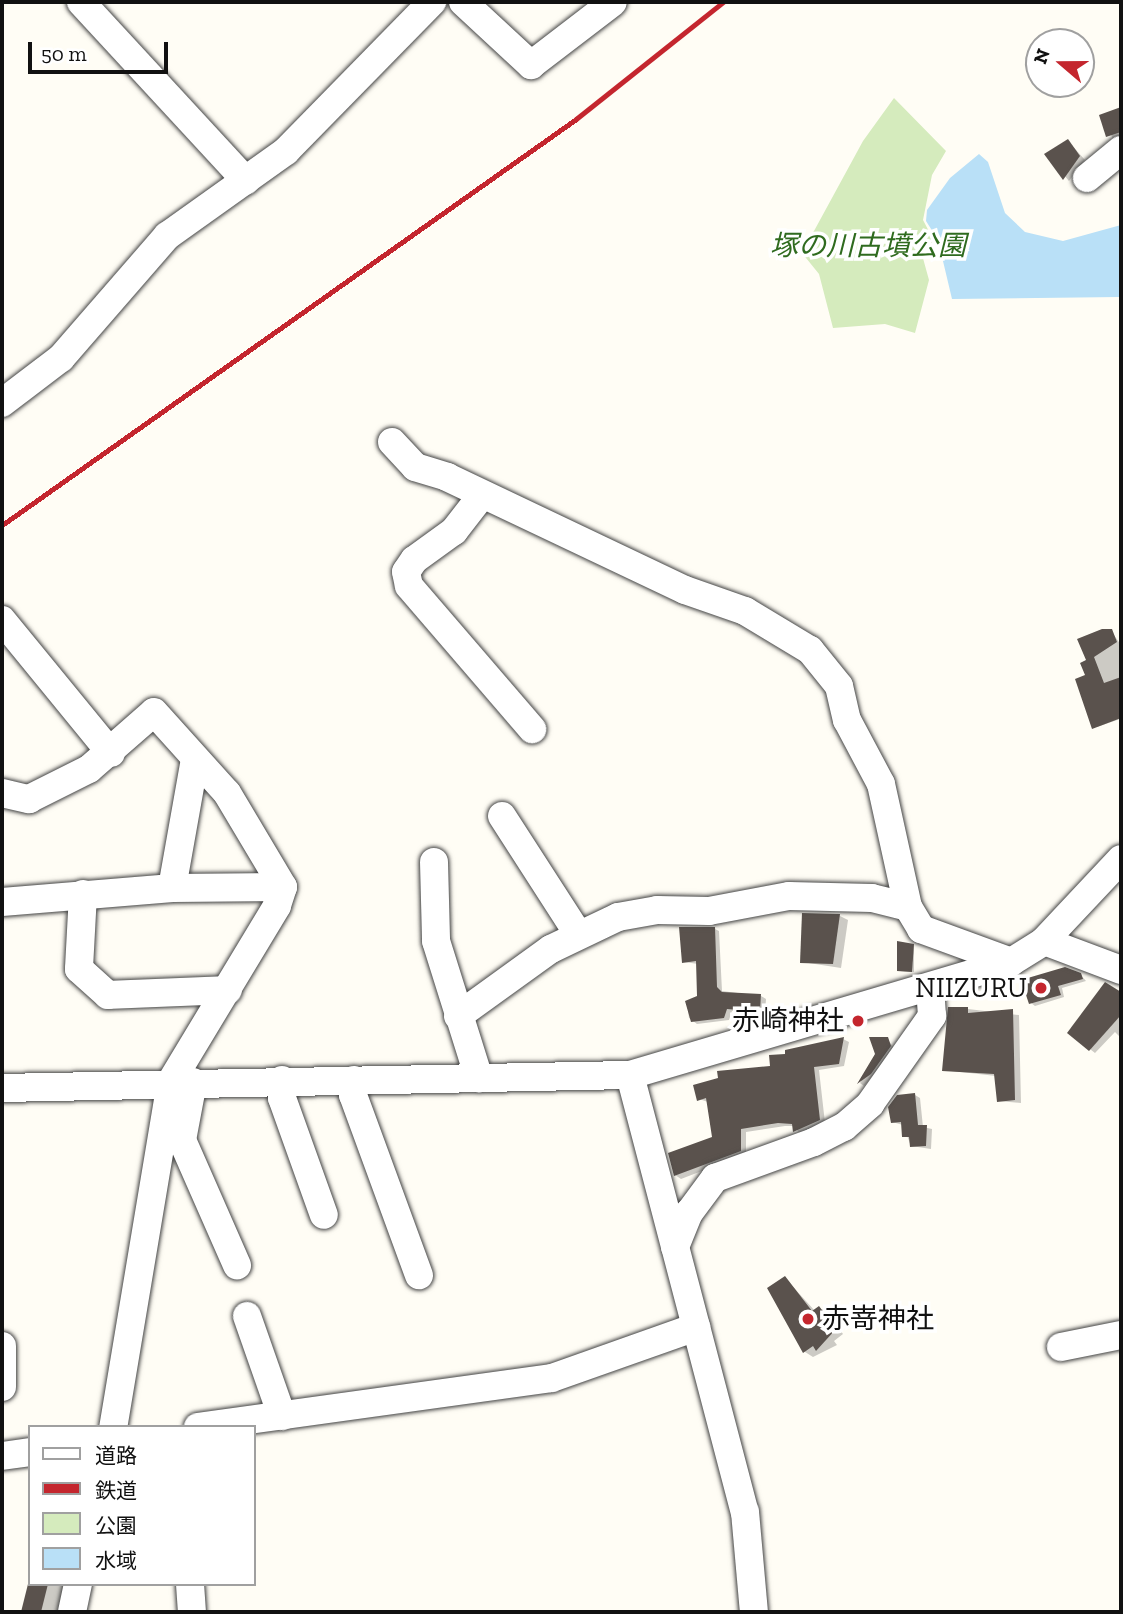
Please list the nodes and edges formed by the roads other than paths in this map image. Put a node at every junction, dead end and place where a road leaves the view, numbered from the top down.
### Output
1 (81, 2) edge
2 (432, 2) edge
3 (463, 2) edge
4 (613, 2) edge
5 (1121, 150) edge
6 (1087, 178) dead end
7 (246, 181) junction
8 (2, 403) edge
9 (392, 442) dead end
10 (482, 495) junction
11 (2, 621) edge
12 (532, 729) dead end
13 (111, 753) junction
14 (195, 759) junction
15 (2, 793) edge
16 (502, 816) dead end
17 (1121, 859) edge
18 (434, 862) dead end
19 (283, 887) junction
20 (172, 888) junction
21 (83, 894) junction
22 (2, 902) edge
23 (908, 907) junction
24 (578, 934) junction
25 (1044, 941) junction
26 (1011, 961) junction
27 (1121, 970) edge
28 (930, 988) junction
29 (228, 990) junction
30 (458, 1016) junction
31 (630, 1075) junction
32 (479, 1079) junction
33 (282, 1080) junction
34 (354, 1080) junction
35 (182, 1082) junction
36 (2, 1088) edge
37 (324, 1215) dead end
38 (675, 1247) junction
39 (237, 1265) dead end
40 (419, 1275) dead end
41 (247, 1316) dead end
42 (696, 1327) junction
43 (1121, 1335) edge
44 (2, 1346) edge
45 (1061, 1346) dead end
46 (2, 1387) edge
47 (282, 1416) junction
48 (113, 1425) edge
49 (213, 1425) edge
50 (28, 1452) edge
51 (2, 1456) edge
52 (78, 1586) edge
53 (190, 1586) edge
54 (72, 1612) edge
55 (192, 1612) edge
56 (754, 1612) edge

1 - 7 street
2 - 7 street
3 - 4 street
5 - 6 street
7 - 8 street
9 - 10 street
10 - 12 street
10 - 23 street
11 - 13 street
13 - 14 street
13 - 15 street
14 - 19 street
14 - 20 street
16 - 24 street
17 - 25 street
18 - 30 street
19 - 20 street
19 - 29 street
20 - 21 street
21 - 22 street
21 - 29 street
23 - 24 street
23 - 26 street
24 - 30 street
25 - 26 street
25 - 27 street
26 - 28 street
28 - 31 street
28 - 38 street
29 - 35 street
30 - 32 street
31 - 32 street
31 - 38 street
32 - 34 street
33 - 34 street
33 - 35 street
33 - 37 street
34 - 40 street
35 - 36 street
35 - 39 street
35 - 48 street
38 - 42 street
41 - 47 street
42 - 47 street
42 - 56 street
43 - 45 street
44 - 46 street
47 - 49 street
50 - 51 street
52 - 54 street
53 - 55 street

